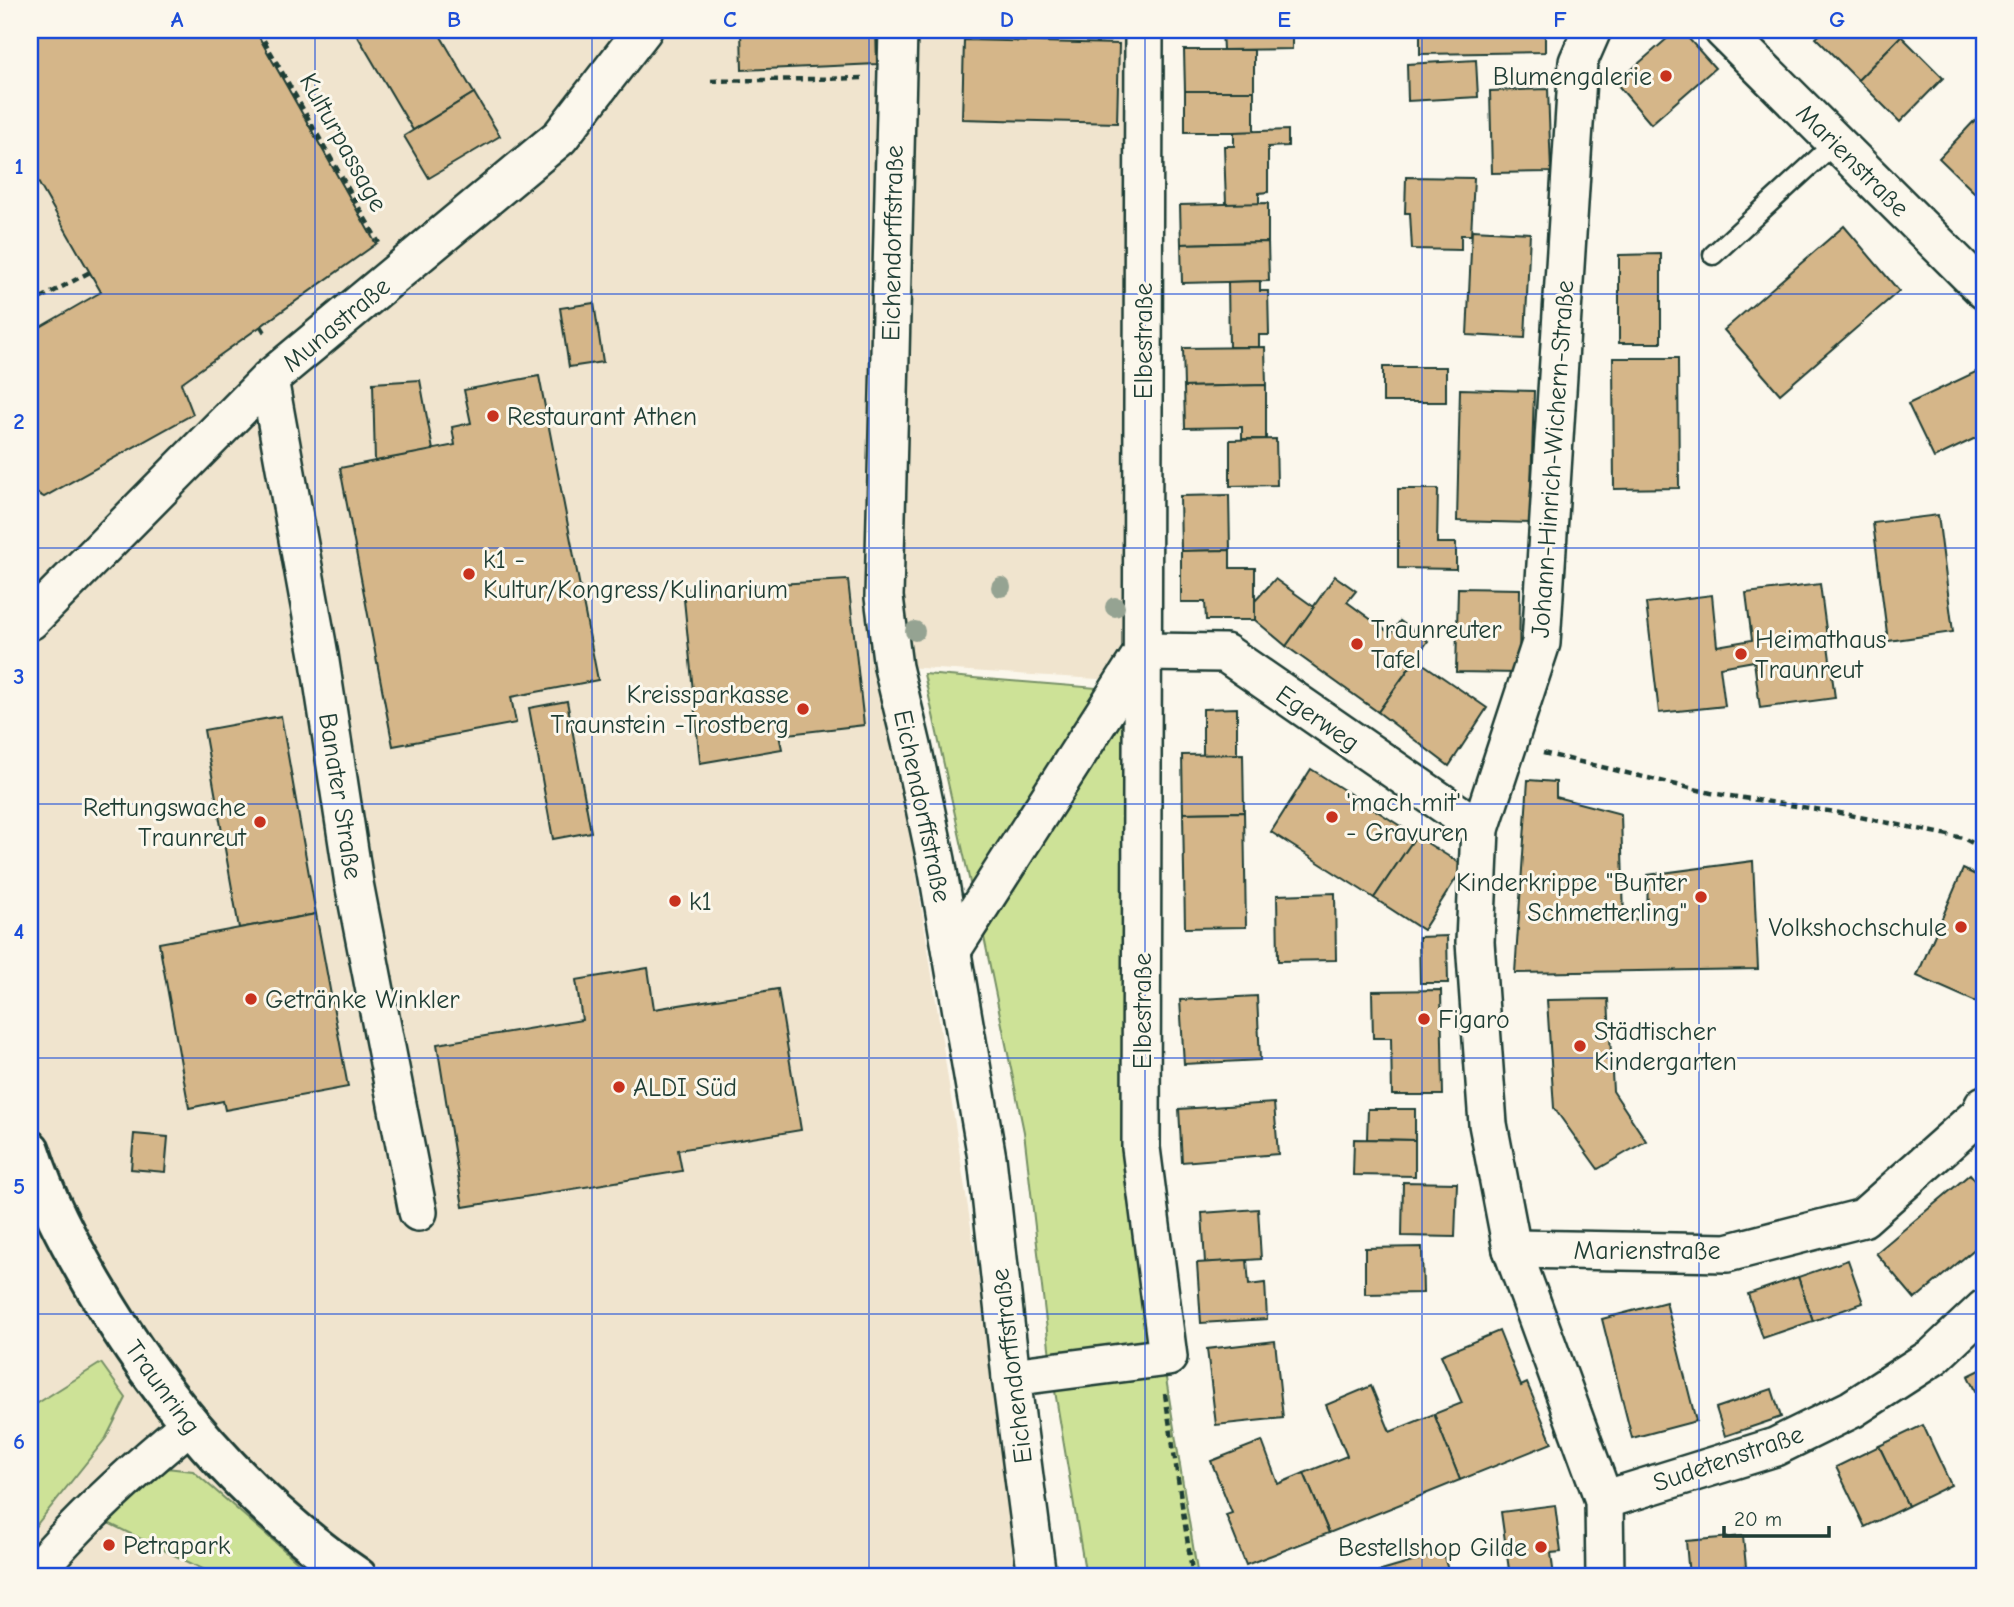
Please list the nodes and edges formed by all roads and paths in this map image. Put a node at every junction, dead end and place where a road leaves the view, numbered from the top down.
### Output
1 (258, 30) edge
2 (643, 30) edge
3 (898, 30) edge
4 (1144, 30) edge
5 (1592, 30) edge
6 (1723, 30) edge
7 (896, 78) junction
8 (711, 81) dead end
9 (1836, 142) junction
10 (1713, 254) dead end
11 (90, 272) dead end
12 (396, 274) junction
13 (1984, 290) edge
14 (30, 304) edge
15 (270, 379) junction
16 (30, 621) edge
17 (1143, 653) junction
18 (1508, 745) junction
19 (1480, 829) junction
20 (1984, 849) edge
21 (952, 950) junction
22 (1984, 1105) edge
23 (30, 1150) edge
24 (418, 1212) dead end
25 (1512, 1249) junction
26 (1984, 1309) edge
27 (1159, 1359) junction
28 (1011, 1377) junction
29 (190, 1425) junction
30 (1604, 1500) junction
31 (31, 1577) edge
32 (356, 1577) edge
33 (1037, 1577) edge
34 (1193, 1577) edge
35 (1605, 1577) edge

1 - 12 path, Kulturpassage
2 - 12 street, Munastraße
3 - 7 street, Eichendorffstraße
4 - 17 street, Elbestraße
5 - 18 street, Johann-Hinrich-Wichern-Straße
6 - 9 street, Marienstraße
7 - 8 path
7 - 21 street, Eichendorffstraße
9 - 10 lane
9 - 13 street, Marienstraße
11 - 14 path
12 - 15 street, Munastraße
15 - 16 street, Munastraße
15 - 24 street, Banater Straße
17 - 19 street, Egerweg
17 - 21 street
17 - 27 street, Elbestraße
18 - 19 street, Johann-Hinrich-Wichern-Straße
18 - 20 path
19 - 25 street, Johann-Hinrich-Wichern-Straße
21 - 28 street, Eichendorffstraße
22 - 25 street, Marienstraße
23 - 29 street, Traunring
25 - 30 street, Johann-Hinrich-Wichern-Straße
26 - 30 street, Sudetenstraße
27 - 28 street
27 - 34 path
28 - 33 street, Eichendorffstraße
29 - 31 street
29 - 32 street, Traunring
30 - 35 street, Johann-Hinrich-Wichern-Straße

